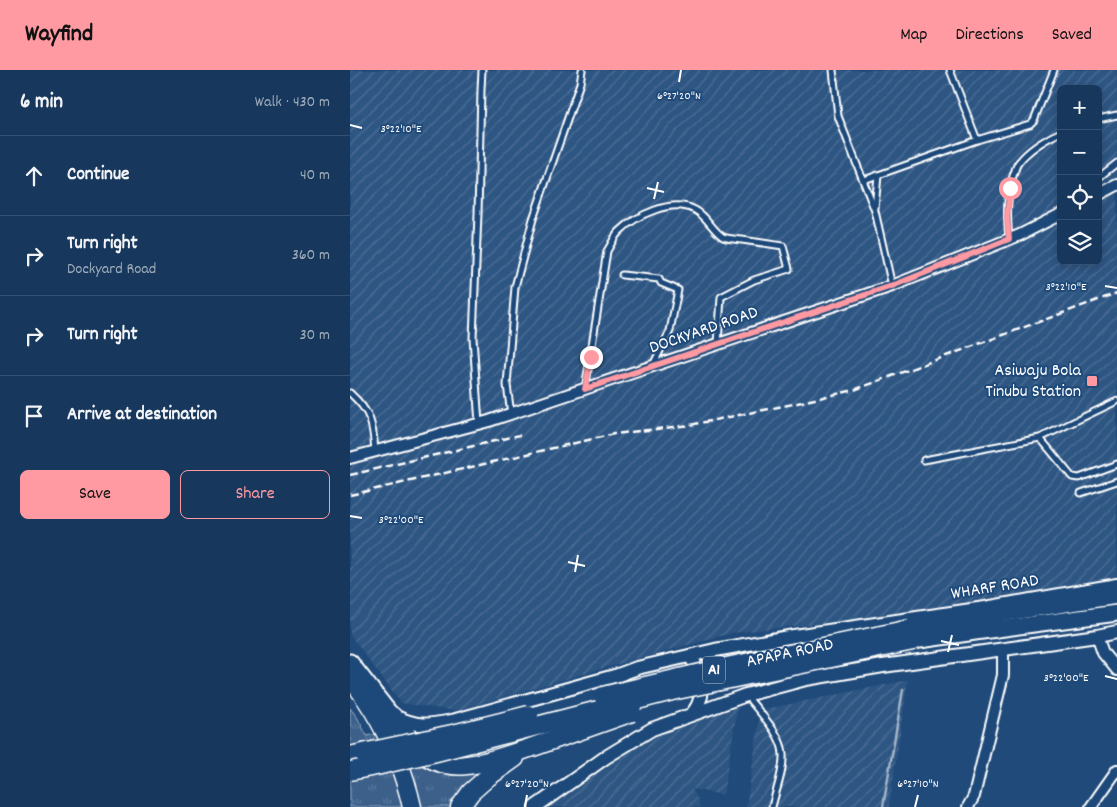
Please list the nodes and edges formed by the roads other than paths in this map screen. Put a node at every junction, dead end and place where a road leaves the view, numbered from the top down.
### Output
1 (482, 70) edge
2 (582, 70) edge
3 (833, 70) edge
4 (950, 70) edge
5 (1054, 70) edge
6 (1117, 115) edge
7 (1102, 118) edge
8 (1057, 134) edge
9 (978, 140) junction
10 (1117, 163) edge
11 (878, 175) junction
12 (1102, 175) edge
13 (864, 180) junction
14 (1117, 185) edge
15 (1102, 193) edge
16 (875, 211) junction
17 (1057, 216) edge
18 (1009, 239) junction
19 (622, 274) dead end
20 (892, 286) junction
21 (718, 344) junction
22 (653, 366) junction
23 (585, 389) junction
24 (350, 393) edge
25 (1117, 402) edge
26 (511, 414) junction
27 (479, 424) junction
28 (1040, 438) junction
29 (375, 452) junction
30 (350, 458) edge
31 (924, 460) dead end
32 (1117, 464) edge
33 (1117, 481) edge
34 (1081, 493) dead end
35 (1117, 585) edge
36 (1117, 596) edge
37 (1117, 613) edge
38 (1117, 632) edge
39 (911, 635) junction
40 (794, 636) junction
41 (1097, 636) junction
42 (1003, 649) junction
43 (690, 656) junction
44 (350, 662) edge
45 (1117, 670) edge
46 (350, 677) edge
47 (737, 677) junction
48 (797, 682) junction
49 (350, 695) edge
50 (746, 695) junction
51 (693, 713) junction
52 (392, 716) junction
53 (530, 748) junction
54 (354, 754) edge
55 (1117, 770) edge
56 (350, 771) edge
57 (402, 807) edge
58 (412, 807) edge
59 (460, 807) edge
60 (536, 807) edge
61 (772, 807) edge
62 (968, 807) edge
63 (1091, 807) edge

1 - 27 lane
2 - 26 lane
3 - 13 lane
4 - 9 lane
5 - 9 lane
6 - 7 lane
8 - 18 lane
9 - 11 lane
10 - 12 lane
11 - 13 lane
11 - 16 lane
13 - 16 lane
14 - 15 street
16 - 20 lane
17 - 18 street, DOCKYARD ROAD
18 - 20 street, DOCKYARD ROAD
19 - 22 lane
20 - 21 street, DOCKYARD ROAD
21 - 22 street, DOCKYARD ROAD
21 - 23 lane
22 - 23 street, DOCKYARD ROAD
23 - 26 street, DOCKYARD ROAD
24 - 29 lane
25 - 28 lane
26 - 27 street, DOCKYARD ROAD
27 - 29 street, DOCKYARD ROAD
28 - 31 lane
28 - 32 lane
29 - 30 street, DOCKYARD ROAD
33 - 34 lane
35 - 40 street, WHARF ROAD
36 - 39 main road, APAPA ROAD / A1
37 - 39 main road, APAPA ROAD / A1
38 - 41 street
39 - 47 highway, APAPA ROAD / A1, bridge
39 - 54 highway, APAPA ROAD / A1, bridge
40 - 43 street, WHARF ROAD
40 - 48 street
41 - 42 street
41 - 45 street
42 - 48 street
42 - 62 street
43 - 51 street
43 - 52 street, WHARF ROAD
44 - 52 main road
46 - 58 highway
47 - 53 highway, bridge
47 - 56 highway, APAPA ROAD / A1, bridge
48 - 50 street
49 - 57 highway
50 - 51 street
50 - 61 lane
51 - 60 street
52 - 53 highway
53 - 59 highway
55 - 63 street

